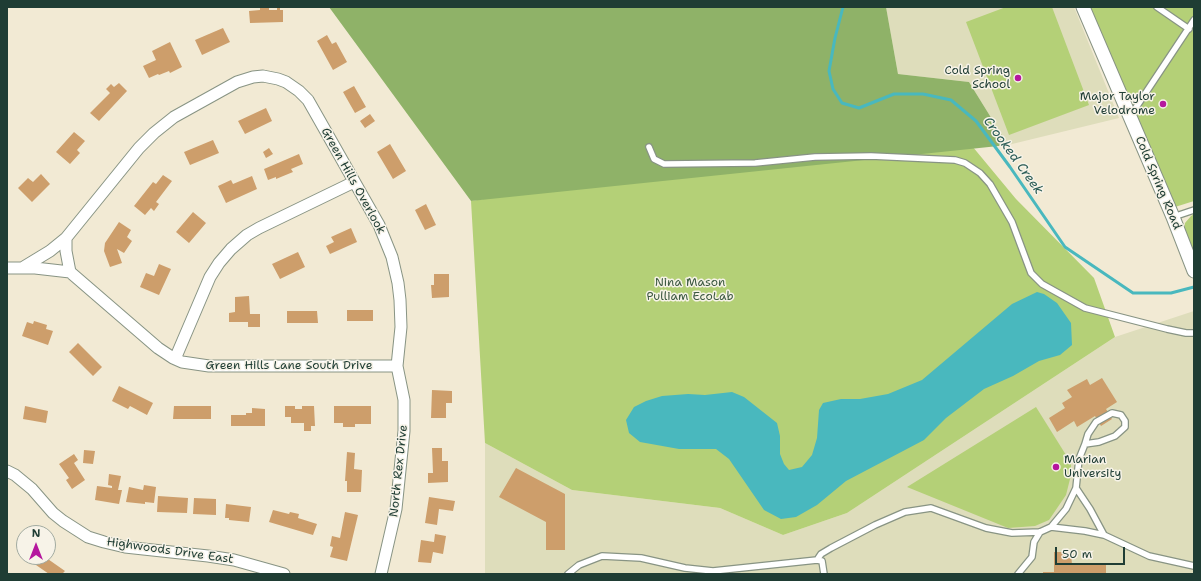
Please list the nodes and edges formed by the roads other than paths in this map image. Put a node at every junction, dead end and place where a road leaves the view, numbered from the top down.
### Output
1 (1082, 7) edge
2 (1157, 7) edge
3 (1194, 20) edge
4 (1188, 28) junction
5 (1129, 117) junction
6 (648, 147) dead end
7 (354, 182) junction
8 (1194, 210) edge
9 (1173, 217) junction
10 (66, 238) junction
11 (7, 268) edge
12 (22, 268) junction
13 (1194, 271) edge
14 (70, 272) junction
15 (1194, 333) edge
16 (175, 359) junction
17 (397, 366) junction
18 (1085, 444) junction
19 (7, 471) edge
20 (1076, 488) junction
21 (1051, 528) junction
22 (1040, 532) junction
23 (1104, 535) junction
24 (817, 560) junction
25 (1194, 566) edge
26 (284, 574) edge
27 (381, 574) edge
28 (568, 574) edge
29 (824, 574) edge
30 (1018, 574) edge

1 - 5 street, Cold Spring Road
2 - 4 lane
3 - 4 lane
4 - 5 lane
5 - 9 street, Cold Spring Road
6 - 15 lane
7 - 10 street, Green Hills Overlook
7 - 16 street
7 - 17 street, Green Hills Overlook
8 - 9 lane
9 - 13 street, Cold Spring Road
10 - 12 street, Green Hills Overlook
10 - 14 street
11 - 12 street
12 - 14 street
14 - 16 street, Green Hills Lane South Drive
16 - 17 street, Green Hills Lane South Drive
17 - 27 street, North Rex Drive
18 - 18 lane
18 - 20 lane
19 - 26 street, Highwoods Drive East
20 - 21 lane
20 - 23 lane
21 - 22 lane
21 - 23 lane
22 - 24 lane
22 - 30 lane
23 - 25 lane
24 - 28 lane
24 - 29 lane

